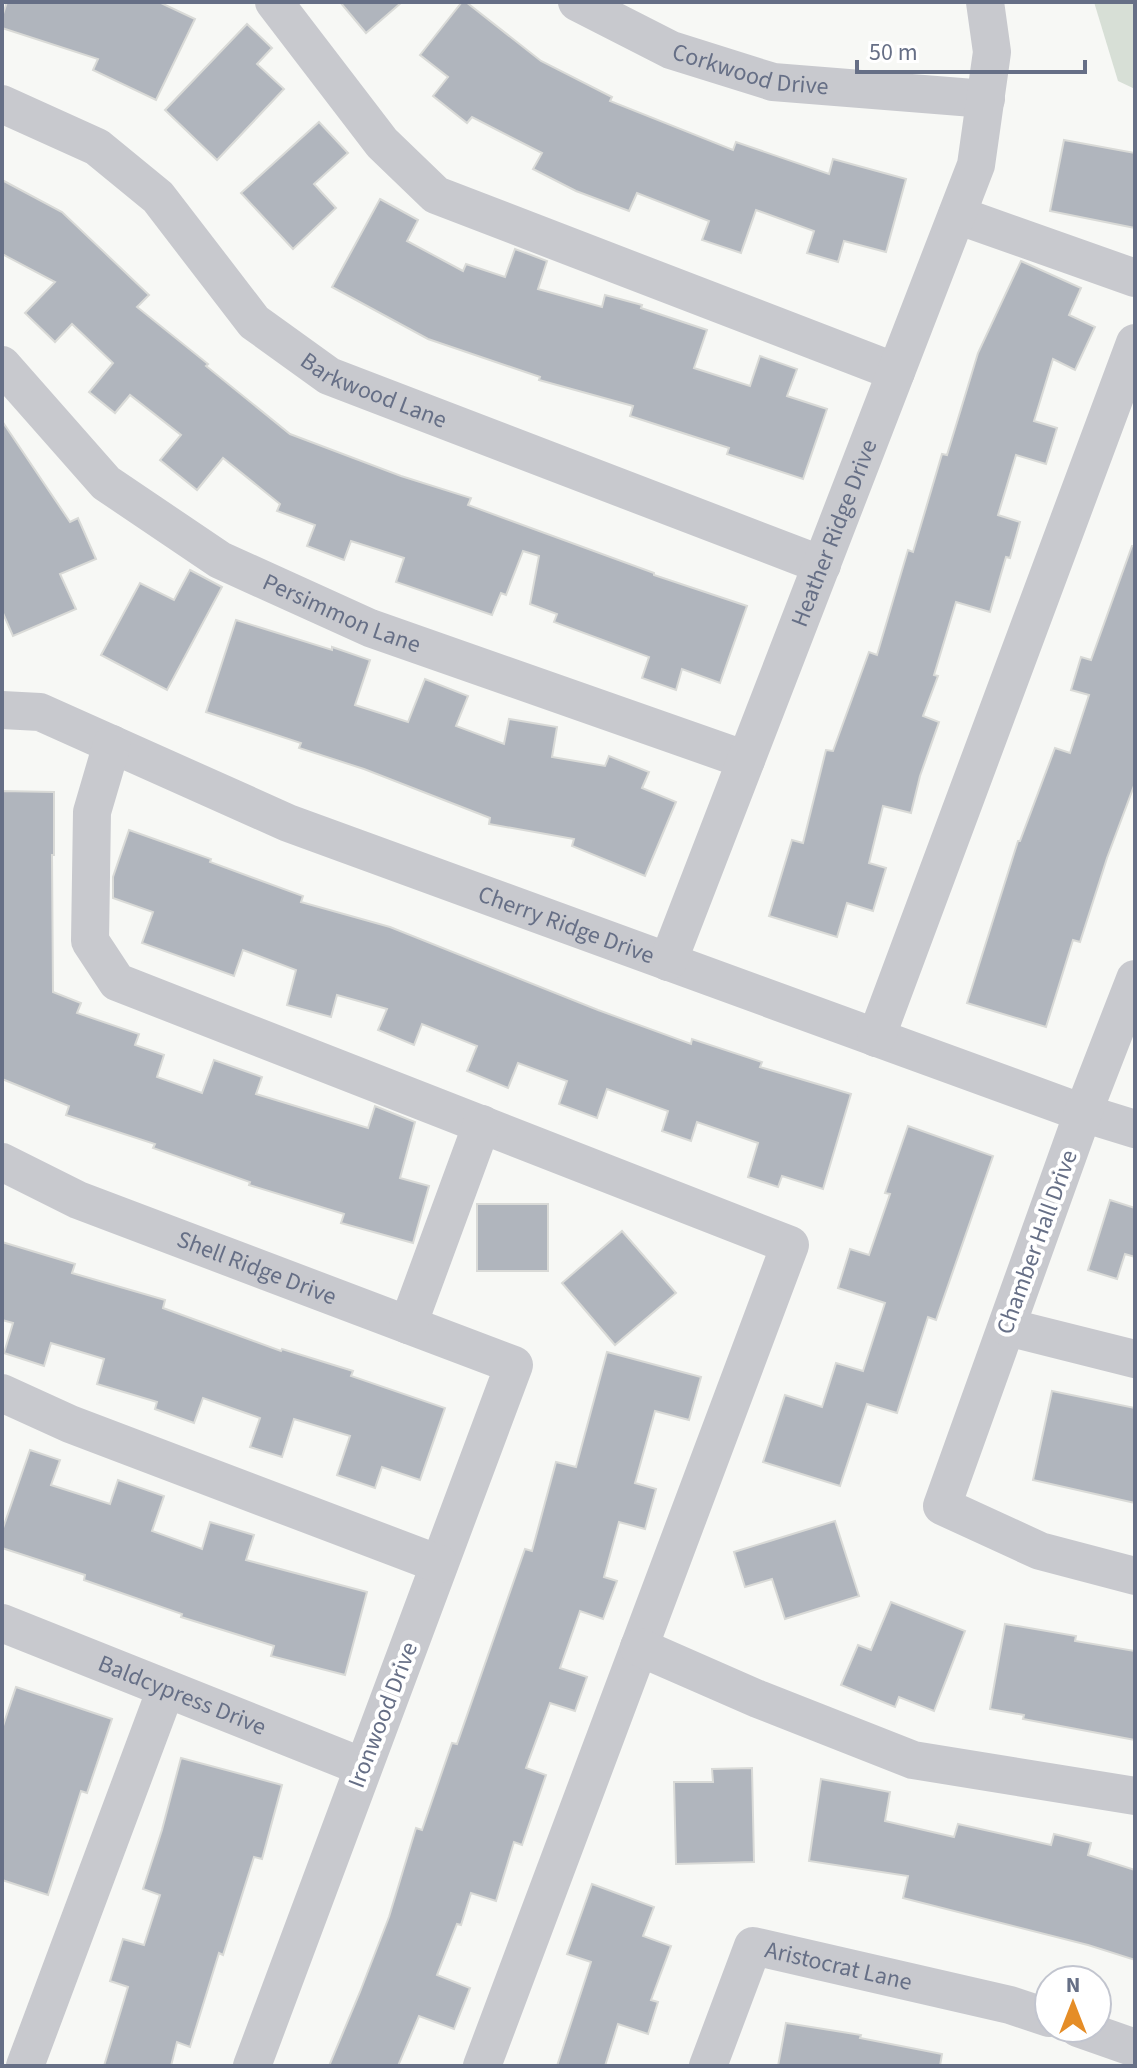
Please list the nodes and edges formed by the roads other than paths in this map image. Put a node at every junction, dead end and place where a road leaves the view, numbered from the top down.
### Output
1 (274, 2) edge
2 (577, 2) edge
3 (985, 2) edge
4 (986, 99) junction
5 (2, 104) edge
6 (957, 215) junction
7 (1135, 278) edge
8 (1135, 343) edge
9 (2, 365) edge
10 (896, 372) junction
11 (822, 565) junction
12 (2, 710) edge
13 (112, 744) junction
14 (746, 760) junction
15 (668, 962) junction
16 (1135, 979) edge
17 (876, 1038) junction
18 (1083, 1113) junction
19 (482, 1124) junction
20 (1135, 1129) edge
21 (2, 1162) edge
22 (408, 1325) junction
23 (1007, 1327) junction
24 (1135, 1359) edge
25 (514, 1365) joint
26 (2, 1393) edge
27 (439, 1564) junction
28 (1135, 1576) edge
29 (2, 1623) edge
30 (639, 1647) junction
31 (166, 1689) junction
32 (363, 1767) junction
33 (1135, 1796) edge
34 (1033, 2013) edge
35 (1113, 2040) edge
36 (1135, 2048) edge
37 (25, 2066) edge
38 (252, 2066) edge
39 (482, 2066) edge
40 (708, 2066) edge

1 - 10 street
2 - 4 street, Corkwood Drive
3 - 4 street, Heather Ridge Drive
4 - 6 street, Heather Ridge Drive
5 - 11 street, Barkwood Lane
6 - 7 street
6 - 10 street, Heather Ridge Drive
8 - 17 street
9 - 14 street, Persimmon Lane
10 - 11 street, Heather Ridge Drive
11 - 14 street, Heather Ridge Drive
12 - 13 street, Cherry Ridge Drive
13 - 15 street, Cherry Ridge Drive
13 - 19 street
14 - 15 street, Heather Ridge Drive
15 - 17 street, Cherry Ridge Drive
16 - 18 street, Chamber Hall Drive
17 - 18 street, Cherry Ridge Drive
18 - 20 street, Cherry Ridge Drive
18 - 23 street, Chamber Hall Drive
19 - 22 street
19 - 30 street
21 - 22 street, Shell Ridge Drive
22 - 25 street, Shell Ridge Drive
23 - 24 street
23 - 28 street, Chamber Hall Drive
25 - 27 street, Ironwood Drive
26 - 27 street
27 - 32 street, Ironwood Drive
29 - 31 street, Baldcypress Drive
30 - 33 street
30 - 39 street
31 - 32 street, Baldcypress Drive
31 - 37 street
32 - 38 street, Ironwood Drive
34 - 40 street, Aristocrat Lane
35 - 36 street

